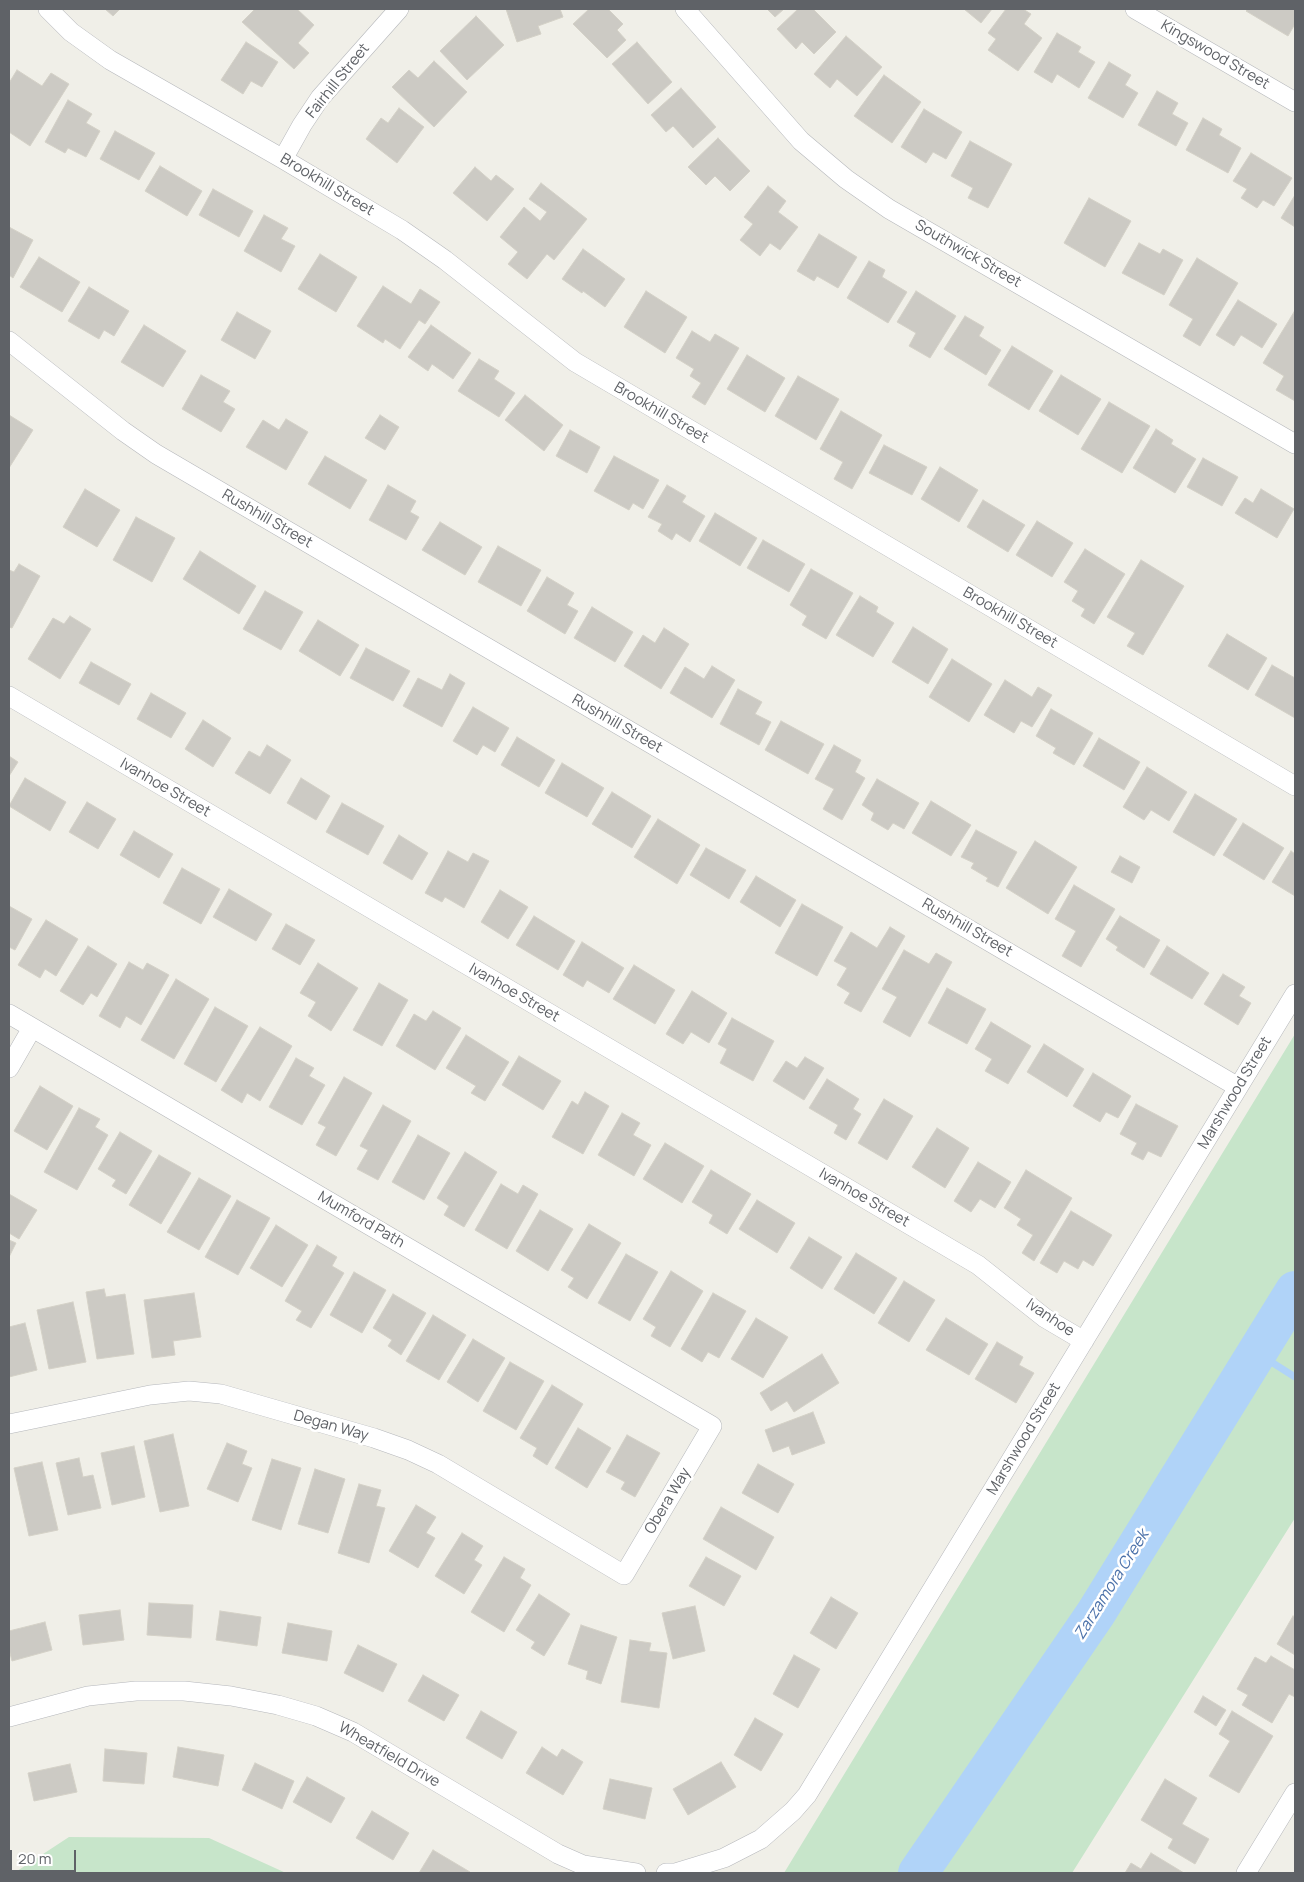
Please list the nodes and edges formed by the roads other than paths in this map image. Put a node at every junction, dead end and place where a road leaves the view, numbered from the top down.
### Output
1 (48, 9) edge
2 (399, 9) edge
3 (686, 9) edge
4 (1135, 9) edge
5 (1295, 102) edge
6 (283, 159) junction
7 (9, 341) edge
8 (1295, 444) edge
9 (9, 696) edge
10 (1295, 786) edge
11 (1295, 994) edge
12 (9, 1014) edge
13 (32, 1028) junction
14 (9, 1068) edge
15 (1238, 1087) junction
16 (1016, 1295) joint
17 (1084, 1341) junction
18 (9, 1424) edge
19 (712, 1426) joint
20 (624, 1575) joint
21 (9, 1717) edge
22 (1295, 1793) edge
23 (636, 1873) edge
24 (666, 1873) edge
25 (1246, 1873) edge

1 - 6 street, Brookhill Street
2 - 6 street, Fairhill Street
3 - 8 street, Southwick Street
4 - 5 street, Kingswood Street
6 - 10 street, Brookhill Street
7 - 15 street, Rushhill Street
9 - 16 street, Ivanhoe Street
11 - 15 street, Marshwood Street
12 - 13 street, Mumford Path
13 - 14 street
13 - 19 street, Mumford Path
15 - 17 street, Marshwood Street
16 - 17 street, Ivanhoe
17 - 24 street, Marshwood Street
18 - 20 street, Degan Way
19 - 20 street, Obera Way
21 - 23 street, Wheatfield Drive
22 - 25 street

